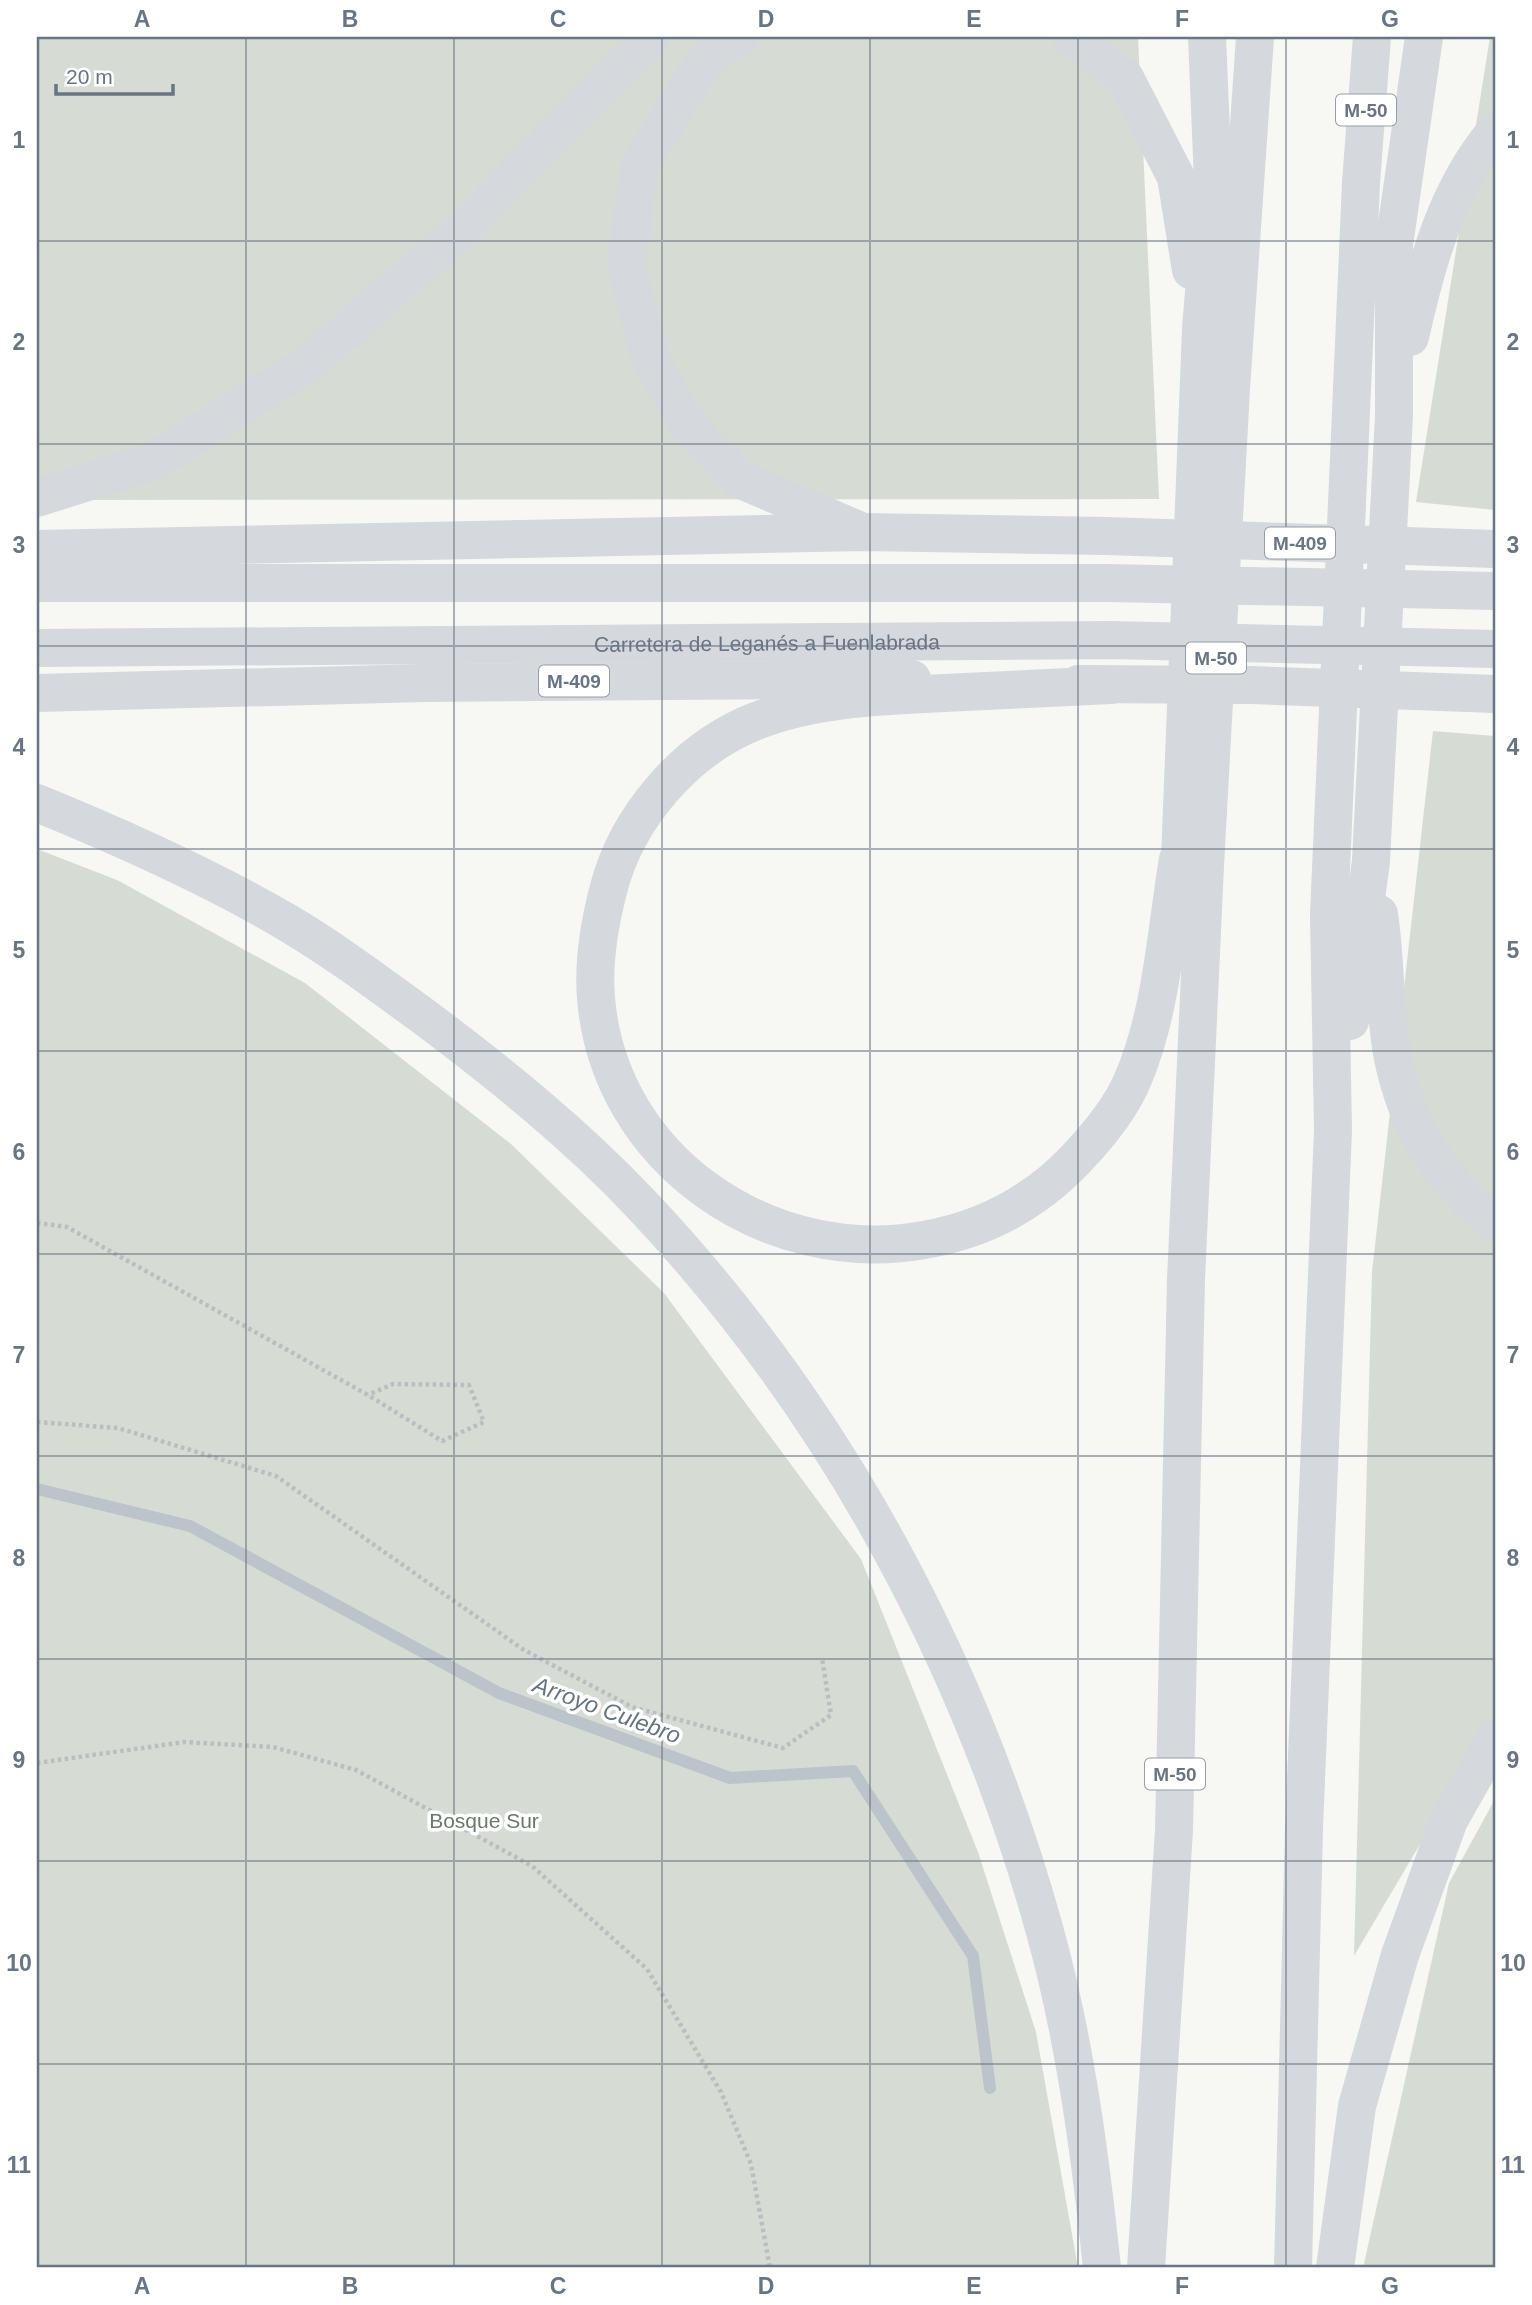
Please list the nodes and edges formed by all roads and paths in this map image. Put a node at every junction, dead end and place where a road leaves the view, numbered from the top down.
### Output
1 (651, 37) edge
2 (739, 37) edge
3 (1070, 37) edge
4 (1207, 37) edge
5 (1255, 37) edge
6 (1371, 37) edge
7 (1424, 37) edge
8 (1495, 132) edge
9 (1201, 329) junction
10 (1394, 415) junction
11 (37, 498) edge
12 (863, 532) junction
13 (37, 550) edge
14 (1495, 550) edge
15 (37, 583) edge
16 (1495, 591) edge
17 (37, 648) edge
18 (1495, 649) edge
19 (1111, 685) junction
20 (37, 693) edge
21 (1495, 694) edge
22 (37, 803) edge
23 (1178, 859) junction
24 (1371, 862) junction
25 (1333, 1130) junction
26 (37, 1223) edge
27 (1495, 1224) edge
28 (1186, 1279) junction
29 (368, 1395) junction
30 (37, 1422) edge
31 (822, 1658) dead end
32 (1495, 1739) edge
33 (37, 1763) edge
34 (770, 2268) edge
35 (1102, 2268) edge
36 (1146, 2268) edge
37 (1293, 2268) edge
38 (1335, 2268) edge

1 - 11 highway
2 - 12 highway
3 - 9 highway
4 - 9 highway
5 - 28 highway, M-50
6 - 25 highway, M-50
7 - 10 highway
8 - 10 highway
9 - 23 highway
10 - 24 highway
12 - 13 highway, M-409
12 - 14 highway, M-409
15 - 16 highway, M-409
17 - 18 highway, Carretera de Leganés a Fuenlabrada / M-409
19 - 20 highway, M-409
19 - 21 highway, M-409
19 - 23 highway
22 - 35 highway
23 - 28 highway
24 - 25 highway
24 - 27 highway
25 - 37 highway, M-50
26 - 29 path
28 - 36 highway, M-50
29 - 29 path
30 - 31 path
32 - 38 highway
33 - 34 path

